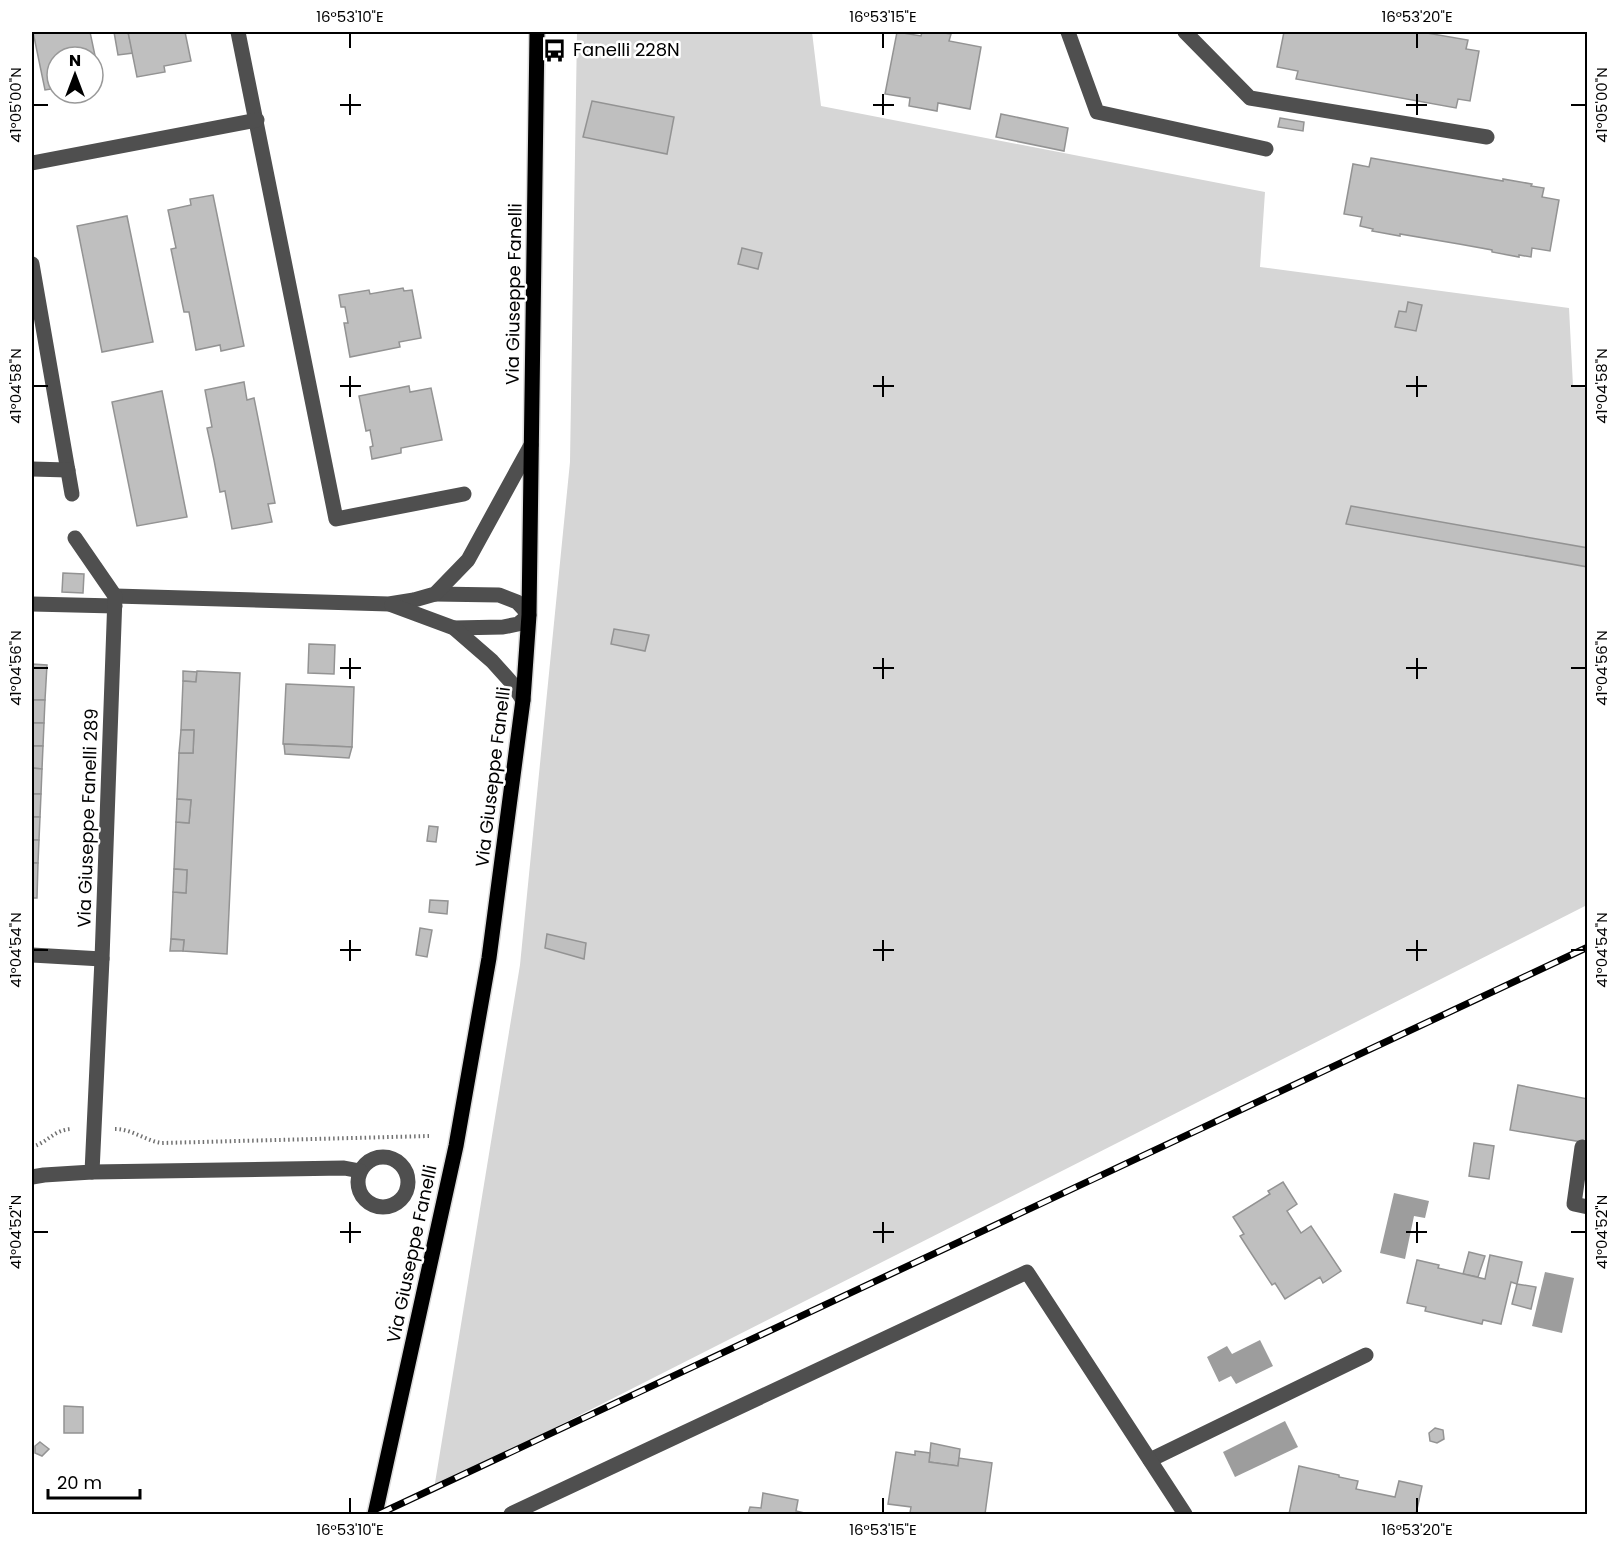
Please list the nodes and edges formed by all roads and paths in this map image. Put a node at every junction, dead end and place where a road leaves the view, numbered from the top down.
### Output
1 (238, 32) edge
2 (537, 32) edge
3 (1068, 32) edge
4 (1185, 32) edge
5 (256, 120) junction
6 (1486, 137) dead end
7 (1266, 149) dead end
8 (32, 163) edge
9 (32, 264) edge
10 (531, 445) junction
11 (32, 469) edge
12 (68, 470) junction
13 (72, 494) dead end
14 (464, 494) dead end
15 (75, 538) dead end
16 (435, 594) junction
17 (115, 601) junction
18 (32, 604) edge
19 (389, 604) junction
20 (530, 615) junction
21 (454, 628) junction
22 (523, 700) junction
23 (32, 955) edge
24 (102, 959) junction
25 (94, 1129) junction
26 (429, 1136) dead end
27 (32, 1147) edge
28 (1582, 1147) dead end
29 (360, 1171) dead end
30 (92, 1172) junction
31 (32, 1177) edge
32 (1587, 1207) edge
33 (1366, 1355) dead end
34 (1150, 1460) junction
35 (375, 1515) edge
36 (511, 1515) edge
37 (1185, 1515) edge

1 - 5 street
2 - 10 main road, Via Giuseppe Fanelli
3 - 7 street
4 - 6 street
5 - 8 street
5 - 14 street
9 - 12 street
10 - 16 street
10 - 20 main road, Via Giuseppe Fanelli
11 - 12 street
12 - 13 street
15 - 17 street
16 - 19 street
16 - 20 street
17 - 18 street
17 - 19 street
17 - 24 street, Via Giuseppe Fanelli 289
19 - 21 street
20 - 21 street
20 - 22 main road, Via Giuseppe Fanelli
21 - 22 street
22 - 35 main road, Via Giuseppe Fanelli
23 - 24 street
24 - 25 street, Via Giuseppe Fanelli 289
25 - 26 path
25 - 27 path
25 - 30 street, Via Giuseppe Fanelli 289
28 - 32 street
29 - 30 street
30 - 31 street
33 - 34 street
34 - 36 street
34 - 37 street

